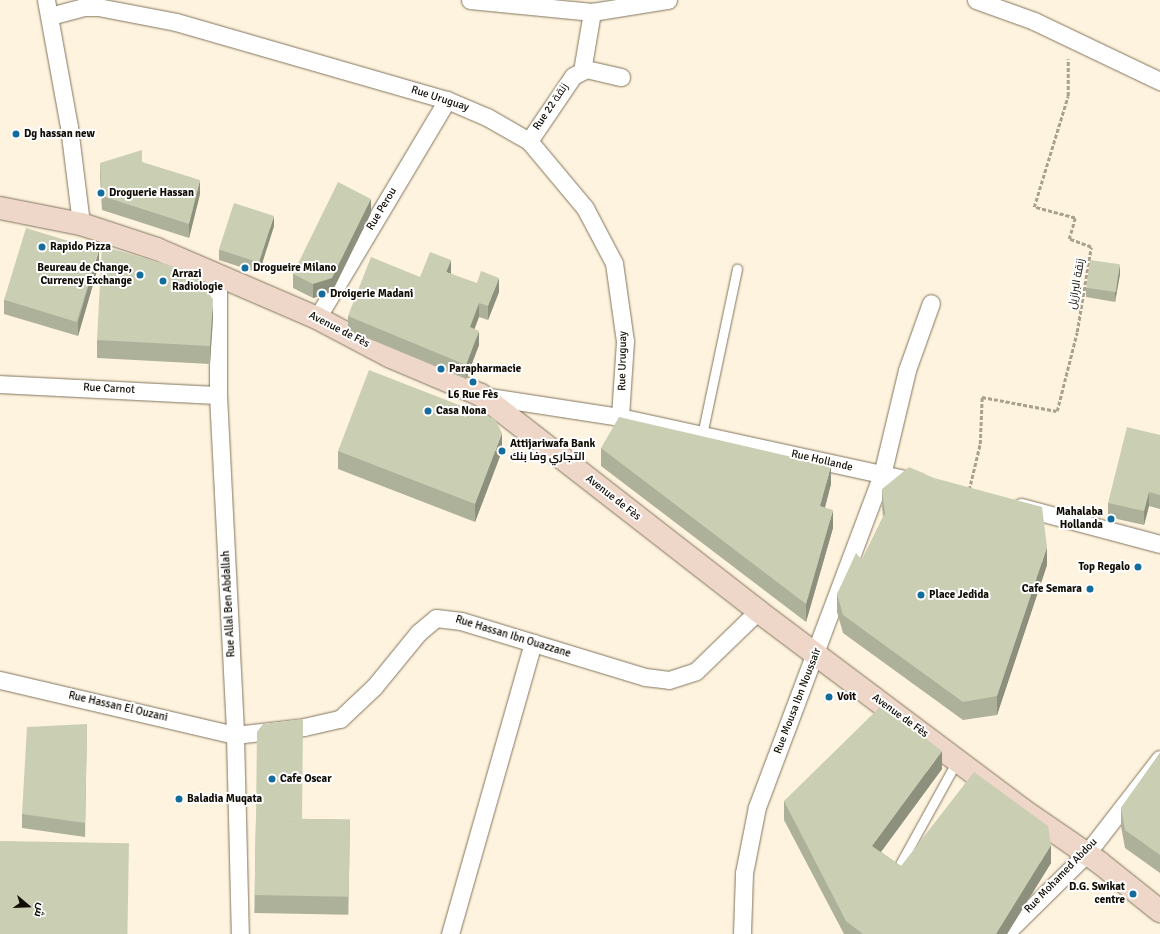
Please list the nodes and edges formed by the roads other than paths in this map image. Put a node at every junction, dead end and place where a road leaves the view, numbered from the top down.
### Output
1 (470, 0) edge
2 (668, 0) edge
3 (976, 0) edge
4 (84, 3) edge
5 (48, 8) edge
6 (592, 12) junction
7 (582, 71) junction
8 (621, 77) dead end
9 (1160, 81) edge
10 (447, 100) junction
11 (529, 141) junction
12 (0, 208) edge
13 (81, 224) junction
14 (737, 269) dead end
15 (218, 274) junction
16 (931, 303) dead end
17 (317, 318) junction
18 (0, 384) edge
19 (218, 395) junction
20 (481, 396) junction
21 (620, 416) junction
22 (702, 435) junction
23 (882, 475) junction
24 (932, 486) edge
25 (1006, 504) edge
26 (1160, 544) edge
27 (758, 611) junction
28 (532, 643) junction
29 (816, 655) junction
30 (0, 680) edge
31 (235, 735) junction
32 (958, 759) junction
33 (1160, 759) edge
34 (1086, 853) junction
35 (890, 883) edge
36 (1160, 912) edge
37 (240, 934) edge
38 (450, 934) edge
39 (742, 934) edge
40 (1005, 934) edge

1 - 6 street
2 - 6 street
3 - 9 street
4 - 5 street, Rue Uruguay
4 - 10 street, Rue Uruguay
5 - 13 street
6 - 7 street
7 - 8 street
7 - 11 street, Rue 22 زنقة
10 - 11 street, Rue Uruguay
10 - 17 street, Rue Perou
11 - 21 street, Rue Uruguay
12 - 13 street, Avenue de Fès
13 - 15 street, Avenue de Fès
14 - 22 lane
15 - 17 street, Avenue de Fès
15 - 19 street, Rue Allal Ben Abdallah
16 - 23 street, Rue Mousa Ibn Noussair
17 - 20 street, Avenue de Fès
18 - 19 street, Rue Carnot
19 - 31 street, Rue Allal Ben Abdallah
20 - 21 street, Rue Hollande
20 - 27 street, Avenue de Fès
21 - 22 street, Rue Hollande
22 - 23 street, Rue Hollande
23 - 24 street, Rue Hollande
23 - 29 street, Rue Mousa Ibn Noussair
25 - 26 street
27 - 28 street, Rue Hassan Ibn Ouazzane
27 - 29 street, Avenue de Fès
28 - 31 street, Rue Hassan Ibn Ouazzane
28 - 38 street
29 - 32 street, Avenue de Fès
29 - 39 street, Rue Mousa Ibn Noussair
30 - 31 street, Rue Hassan El Ouzani
31 - 37 street, Rue Allal Ben Abdallah
32 - 34 street, Avenue de Fès
32 - 35 lane
33 - 34 street, Rue Mohamed Abdou
34 - 36 street, Avenue de Fès
34 - 40 street, Rue Mohamed Abdou

